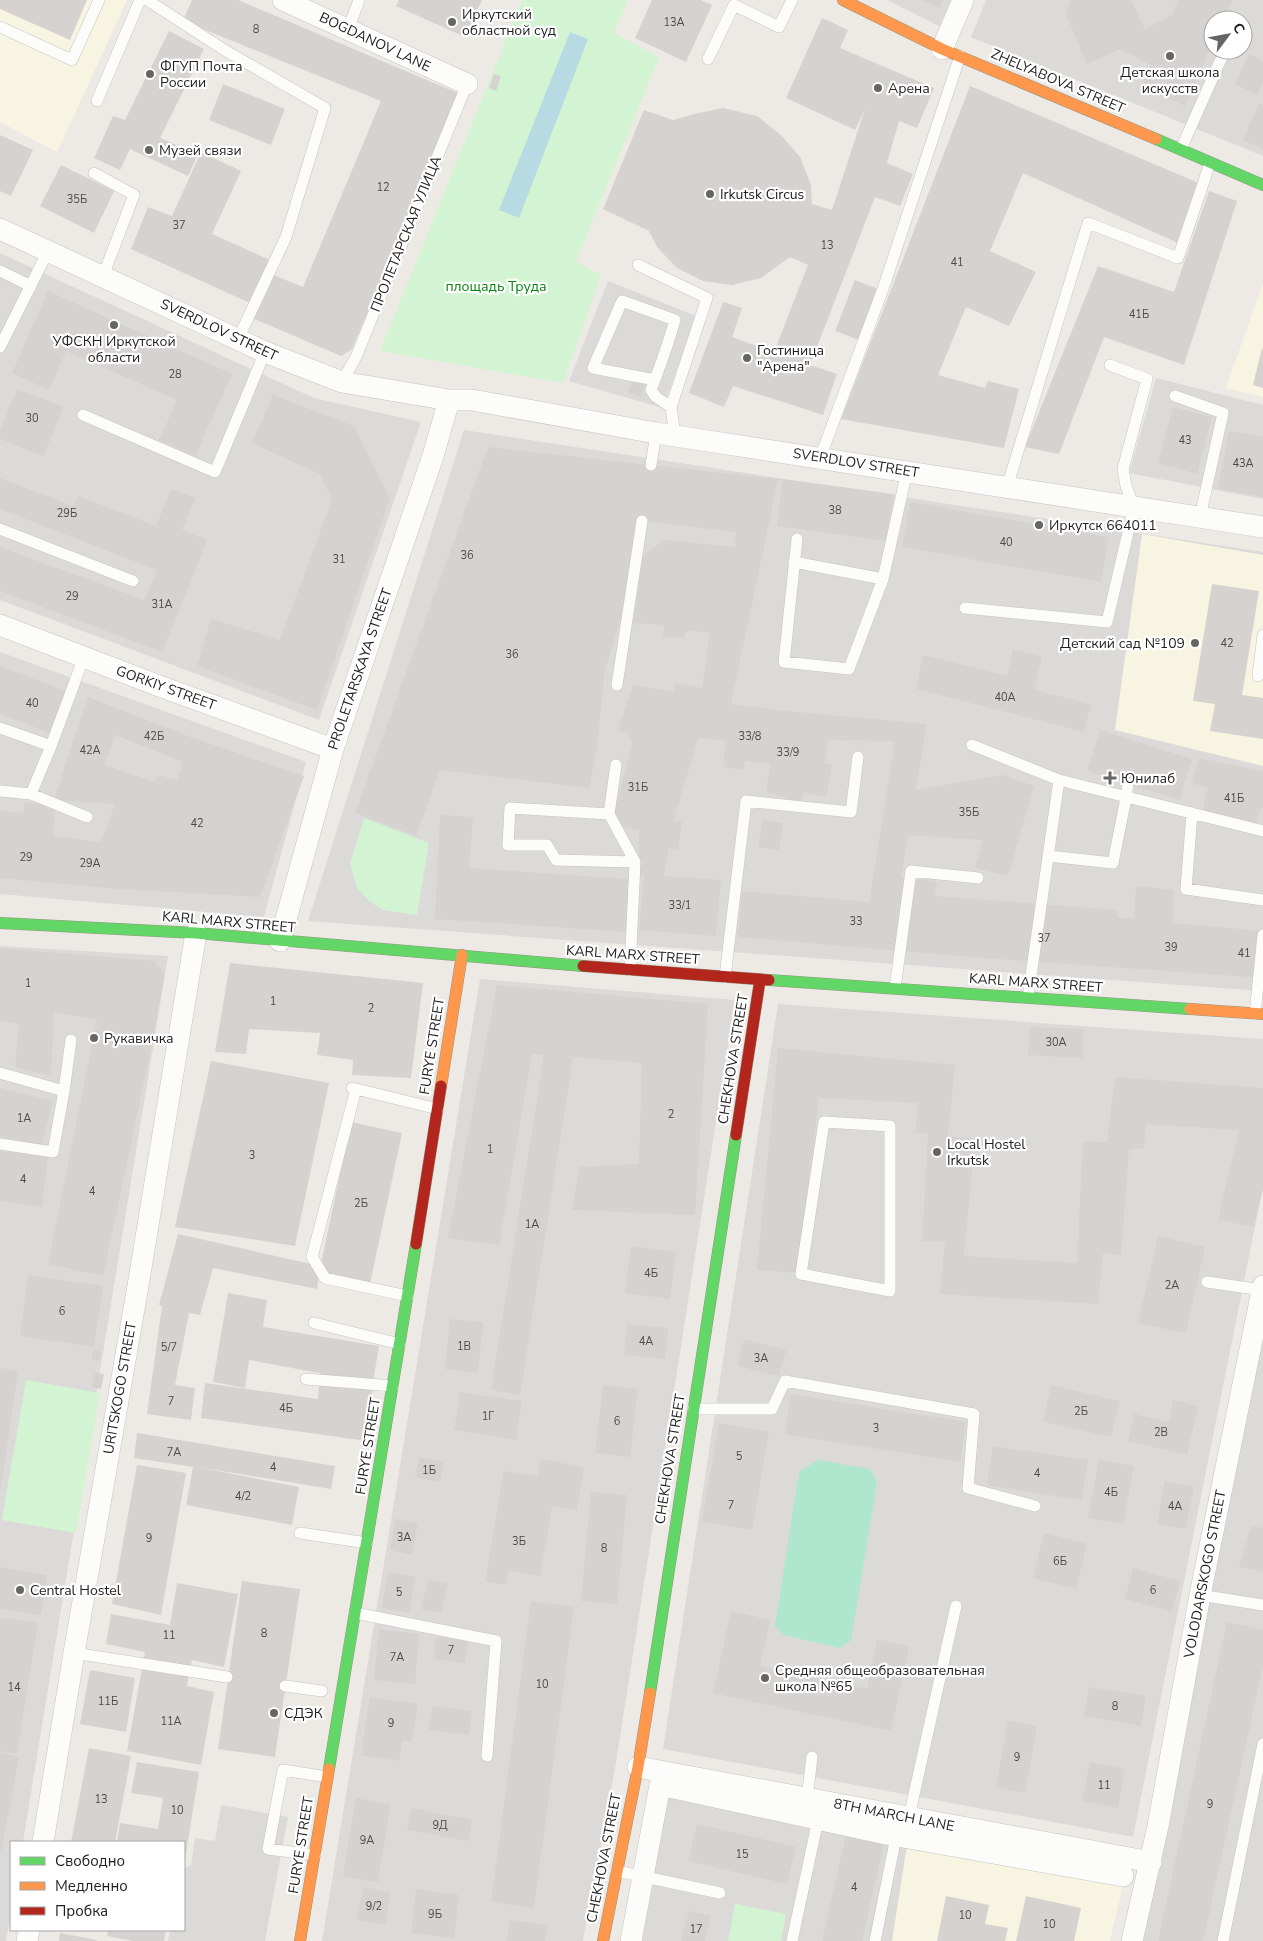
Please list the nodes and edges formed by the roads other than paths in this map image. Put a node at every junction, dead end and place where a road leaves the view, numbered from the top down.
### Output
1 (99, 0) edge
2 (140, 0) edge
3 (147, 0) edge
4 (283, 0) edge
5 (359, 0) edge
6 (792, 0) edge
7 (843, 0) edge
8 (963, 0) edge
9 (0, 27) edge
10 (348, 30) junction
11 (951, 53) junction
12 (708, 59) dead end
13 (1221, 60) edge
14 (467, 84) joint
15 (97, 101) dead end
16 (1180, 151) junction
17 (1210, 163) junction
18 (94, 173) dead end
19 (1263, 185) edge
20 (0, 229) edge
21 (48, 251) junction
22 (638, 265) dead end
23 (0, 270) edge
24 (103, 276) junction
25 (31, 286) junction
26 (238, 339) junction
27 (1, 341) edge
28 (266, 352) junction
29 (1110, 365) dead end
30 (655, 380) junction
31 (342, 382) junction
32 (1175, 396) dead end
33 (449, 400) junction
34 (671, 407) junction
35 (83, 415) dead end
36 (666, 434) junction
37 (820, 458) junction
38 (651, 465) dead end
39 (907, 471) junction
40 (1007, 487) junction
41 (1134, 507) junction
42 (1200, 517) junction
43 (642, 521) dead end
44 (1263, 527) edge
45 (0, 529) edge
46 (797, 539) dead end
47 (794, 562) junction
48 (882, 579) junction
49 (133, 581) dead end
50 (965, 608) dead end
51 (0, 625) edge
52 (1263, 635) edge
53 (84, 657) junction
54 (1258, 676) dead end
55 (617, 685) dead end
56 (0, 728) edge
57 (972, 745) dead end
58 (51, 746) junction
59 (333, 748) junction
60 (858, 757) dead end
61 (616, 765) dead end
62 (1059, 780) junction
63 (1128, 784) dead end
64 (0, 791) edge
65 (30, 794) junction
66 (1126, 798) junction
67 (1192, 813) junction
68 (608, 814) junction
69 (87, 817) dead end
70 (1263, 831) edge
71 (1048, 856) junction
72 (635, 862) junction
73 (978, 878) dead end
74 (1263, 900) edge
75 (0, 923) edge
76 (196, 933) junction
77 (1263, 935) edge
78 (280, 941) junction
79 (462, 955) junction
80 (630, 970) junction
81 (726, 976) junction
82 (760, 980) junction
83 (895, 988) junction
84 (1028, 997) junction
85 (1259, 1014) edge
86 (71, 1040) dead end
87 (0, 1073) edge
88 (64, 1091) junction
89 (438, 1109) junction
90 (0, 1144) edge
91 (1207, 1282) dead end
92 (1262, 1288) edge
93 (890, 1290) joint
94 (408, 1296) junction
95 (314, 1323) dead end
96 (400, 1344) junction
97 (306, 1379) dead end
98 (394, 1386) junction
99 (693, 1409) junction
100 (1035, 1506) dead end
101 (300, 1533) dead end
102 (367, 1543) junction
103 (1200, 1595) junction
104 (1263, 1605) edge
105 (956, 1606) dead end
106 (355, 1613) junction
107 (74, 1653) junction
108 (228, 1677) dead end
109 (285, 1686) dead end
110 (322, 1691) dead end
111 (1263, 1744) edge
112 (487, 1756) dead end
113 (812, 1757) dead end
114 (638, 1767) junction
115 (327, 1777) junction
116 (816, 1806) junction
117 (902, 1823) junction
118 (43, 1841) edge
119 (314, 1855) junction
120 (1150, 1862) junction
121 (617, 1871) junction
122 (1123, 1876) dead end
123 (643, 1877) junction
124 (720, 1893) dead end
125 (300, 1941) edge
126 (603, 1941) edge
127 (631, 1941) edge
128 (792, 1941) edge
129 (876, 1941) edge
130 (1132, 1941) edge
131 (1223, 1941) edge

1 - 9 lane
2 - 15 lane
3 - 26 lane
4 - 10 street, BOGDANOV LANE
5 - 10 lane
6 - 12 lane
7 - 11 street, ZHELYABOVA STREET
8 - 11 street
10 - 14 street, BOGDANOV LANE
11 - 16 street, ZHELYABOVA STREET
11 - 37 lane
13 - 16 lane
14 - 31 lane, ПРОЛЕТАРСКАЯ УЛИЦА
16 - 17 street, ZHELYABOVA STREET
17 - 19 street, ZHELYABOVA STREET
17 - 40 lane
18 - 24 lane
20 - 21 street, SVERDLOV STREET
21 - 24 street, SVERDLOV STREET
21 - 25 lane
22 - 34 lane
23 - 25 lane
24 - 26 street, SVERDLOV STREET
25 - 27 lane
26 - 28 street, SVERDLOV STREET
28 - 31 street, SVERDLOV STREET
28 - 35 lane
29 - 41 lane
30 - 30 lane
30 - 34 lane
31 - 33 street, SVERDLOV STREET
32 - 42 lane
33 - 36 street, SVERDLOV STREET
33 - 59 street, PROLETARSKAYA STREET
34 - 36 lane
36 - 37 street, SVERDLOV STREET
36 - 38 lane
37 - 39 street, SVERDLOV STREET
39 - 40 street, SVERDLOV STREET
39 - 48 lane
40 - 41 street, SVERDLOV STREET
41 - 42 street, SVERDLOV STREET
41 - 50 lane
42 - 44 street, SVERDLOV STREET
43 - 55 lane
45 - 49 lane
46 - 47 lane
47 - 48 lane
47 - 48 lane
51 - 53 street, GORKIY STREET
52 - 54 lane
53 - 58 lane
53 - 59 street, GORKIY STREET
56 - 58 lane
57 - 62 lane
58 - 65 lane
59 - 78 street, PROLETARSKAYA STREET
60 - 81 lane
61 - 68 lane
62 - 66 lane
62 - 71 lane
63 - 66 lane
64 - 65 lane
65 - 69 lane
66 - 67 lane
66 - 71 lane
67 - 70 lane
67 - 74 lane
68 - 72 lane
68 - 72 lane
71 - 84 lane
72 - 80 lane
73 - 83 lane
75 - 76 street, KARL MARX STREET
76 - 78 street, KARL MARX STREET
76 - 107 street, URITSKOGO STREET
77 - 85 lane
78 - 79 street, KARL MARX STREET
79 - 80 street, KARL MARX STREET
79 - 89 street, FURYE STREET
80 - 81 street, KARL MARX STREET
81 - 82 street, KARL MARX STREET
82 - 83 street, KARL MARX STREET
82 - 99 street, CHEKHOVA STREET
83 - 84 street, KARL MARX STREET
84 - 85 street, KARL MARX STREET
86 - 88 lane
87 - 88 lane
88 - 90 lane
89 - 94 street, FURYE STREET
89 - 94 lane
91 - 92 lane
92 - 103 street, VOLODARSKOGO STREET
93 - 93 lane
94 - 96 street, FURYE STREET
95 - 96 lane
96 - 98 street, FURYE STREET
97 - 98 lane
98 - 102 street, FURYE STREET
99 - 100 lane
99 - 114 street, CHEKHOVA STREET
101 - 102 lane
102 - 106 street, FURYE STREET
103 - 104 lane
103 - 120 street, VOLODARSKOGO STREET
105 - 117 lane
106 - 112 lane
106 - 115 street, FURYE STREET
107 - 108 lane
107 - 118 street, URITSKOGO STREET
109 - 110 lane
111 - 131 lane
113 - 116 lane
114 - 116 street, 8TH MARCH LANE
114 - 121 street, CHEKHOVA STREET
115 - 119 street, FURYE STREET
115 - 119 lane
116 - 117 street, 8TH MARCH LANE
116 - 123 street
116 - 128 lane
117 - 120 street, 8TH MARCH LANE
117 - 122 street
117 - 129 lane
119 - 125 street, FURYE STREET
120 - 130 street, VOLODARSKOGO STREET
121 - 123 lane
121 - 126 street, CHEKHOVA STREET
123 - 124 lane
123 - 127 street

